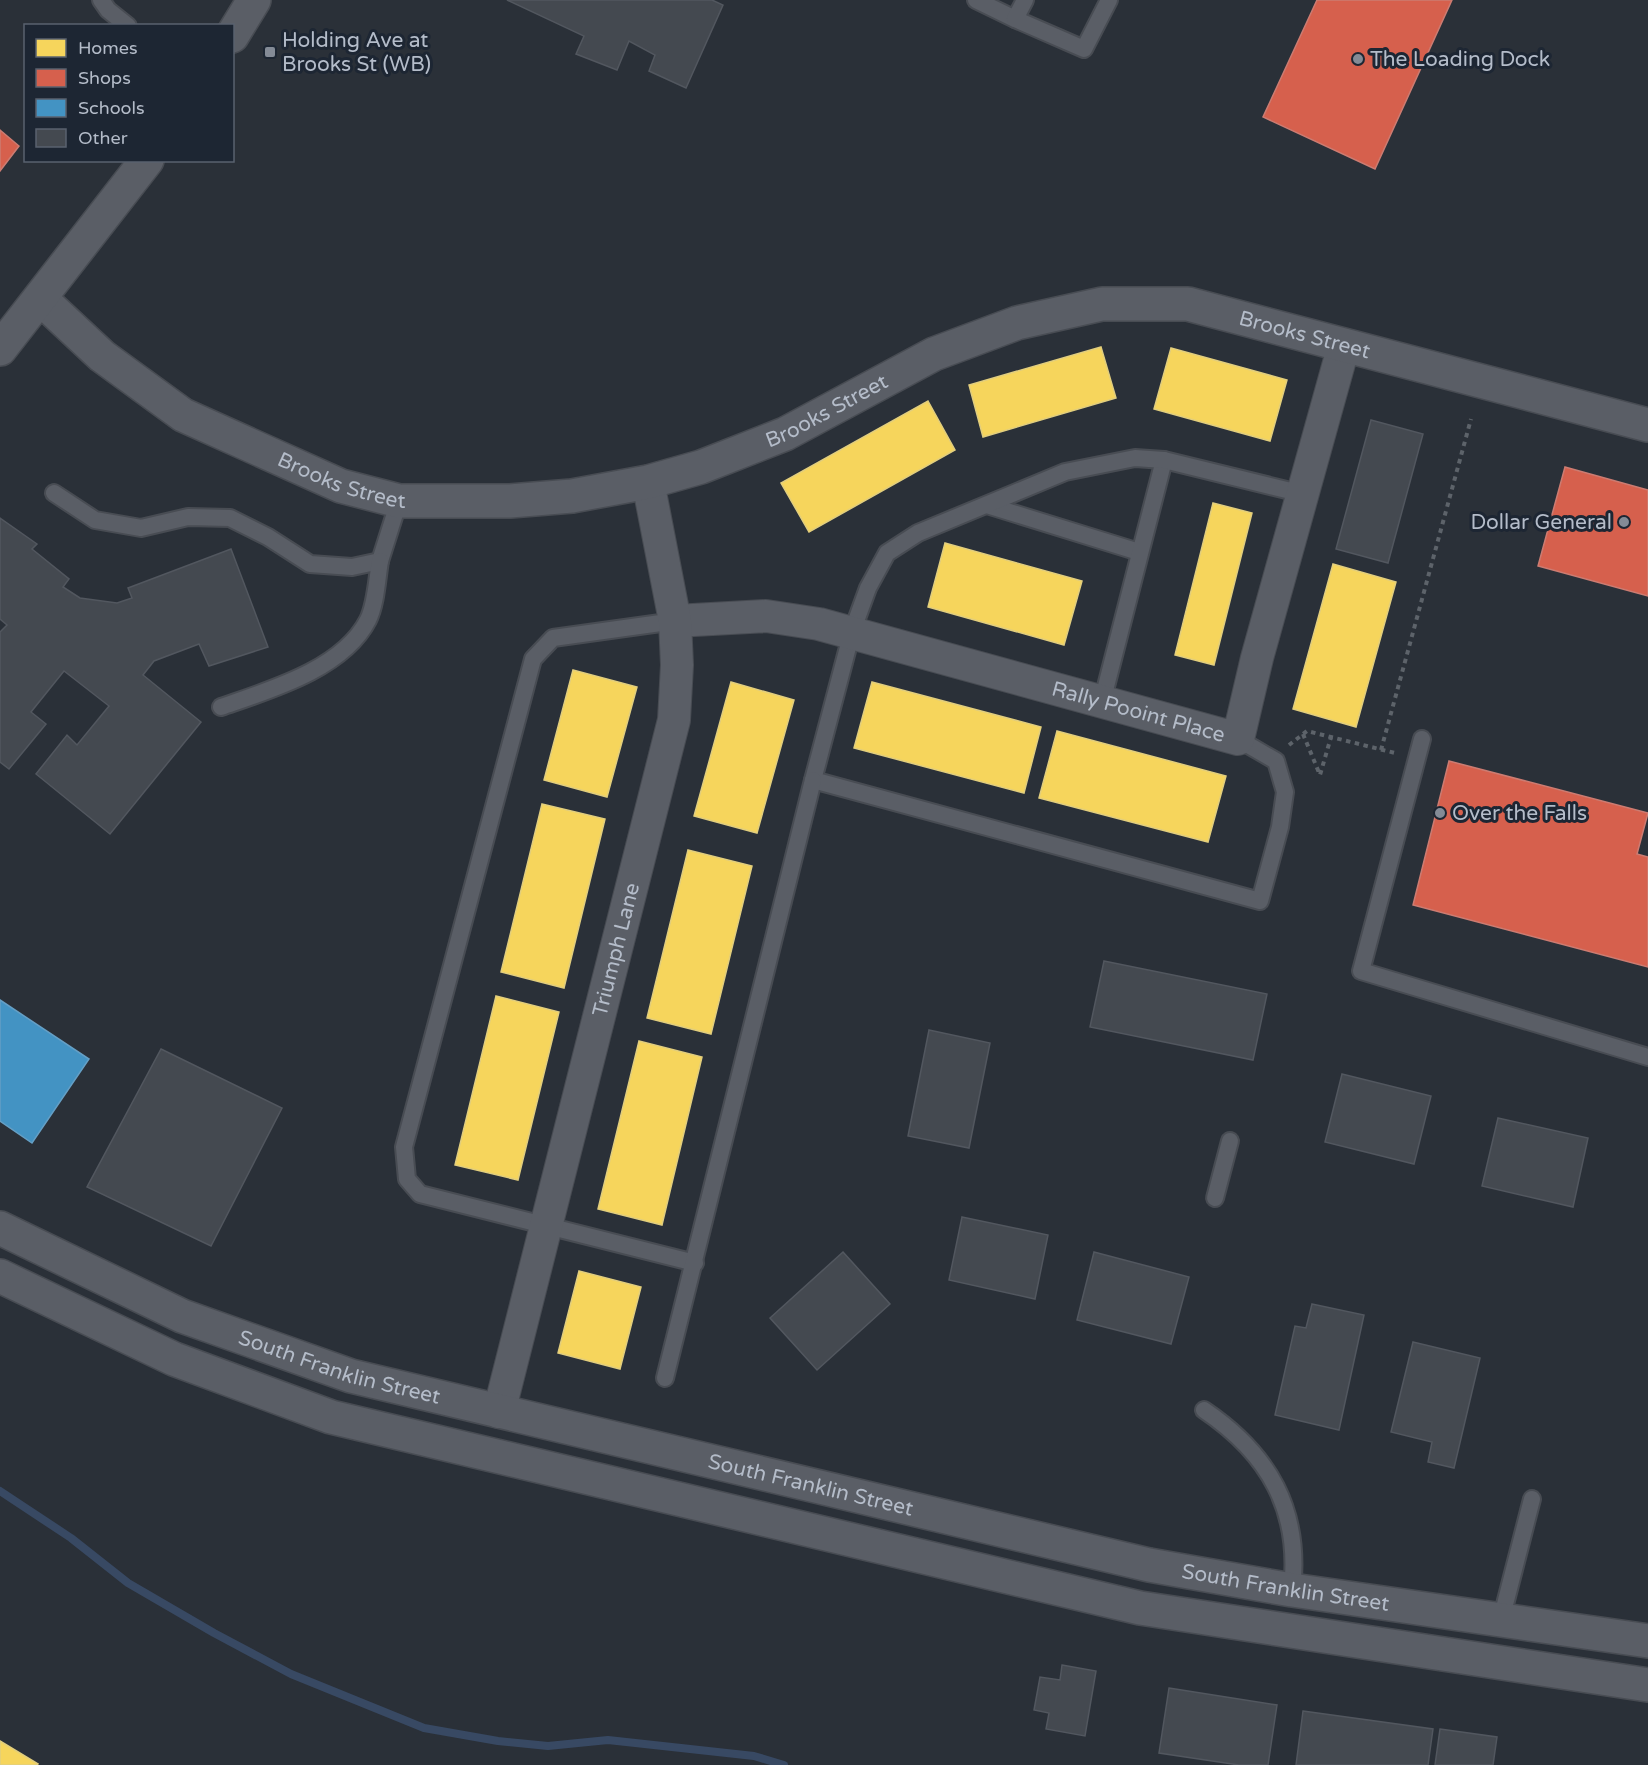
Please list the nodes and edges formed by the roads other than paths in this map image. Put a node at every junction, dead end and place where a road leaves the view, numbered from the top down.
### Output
1 (101, 0) edge
2 (254, 0) edge
3 (976, 0) edge
4 (1025, 0) edge
5 (1109, 0) edge
6 (1015, 19) junction
7 (126, 24) edge
8 (234, 33) edge
9 (145, 162) edge
10 (42, 299) junction
11 (1344, 345) junction
12 (0, 349) edge
13 (1648, 425) edge
14 (1164, 460) junction
15 (648, 482) junction
16 (54, 493) dead end
17 (1303, 494) junction
18 (399, 501) junction
19 (987, 505) junction
20 (1139, 552) junction
21 (380, 561) junction
22 (675, 621) junction
23 (852, 632) junction
24 (1102, 702) junction
25 (221, 707) dead end
26 (1238, 739) junction
27 (1422, 739) dead end
28 (813, 780) junction
29 (1648, 1057) edge
30 (1230, 1141) dead end
31 (1215, 1197) dead end
32 (545, 1226) junction
33 (0, 1228) edge
34 (695, 1263) junction
35 (0, 1276) edge
36 (665, 1378) dead end
37 (1204, 1410) dead end
38 (499, 1412) junction
39 (1532, 1499) dead end
40 (1292, 1590) junction
41 (1501, 1620) junction
42 (1648, 1641) edge
43 (1648, 1685) edge

1 - 7 lane
2 - 8 street
3 - 6 lane
4 - 6 lane
5 - 6 lane
9 - 10 street
10 - 12 street
10 - 18 street, Brooks Street
11 - 13 street, Brooks Street
11 - 15 street, Brooks Street
11 - 17 street, Rally Pooint Place
14 - 17 lane
14 - 19 lane
14 - 20 lane
15 - 18 street, Brooks Street
15 - 22 street, Triumph Lane
16 - 21 lane
17 - 26 street, Rally Pooint Place
18 - 21 lane
19 - 20 lane
19 - 23 lane
20 - 24 lane
21 - 25 lane
22 - 23 street, Rally Pooint Place
22 - 32 street, Triumph Lane
22 - 32 lane
23 - 24 street, Rally Pooint Place
23 - 28 lane
24 - 26 street, Rally Pooint Place
26 - 28 lane
27 - 29 lane
28 - 34 lane
30 - 31 lane
32 - 34 lane
32 - 38 street, Triumph Lane
33 - 38 street, South Franklin Street
34 - 36 lane
35 - 43 street, South Franklin Street
37 - 40 lane
38 - 40 street, South Franklin Street
39 - 41 lane
40 - 41 street, South Franklin Street
41 - 42 street, South Franklin Street

